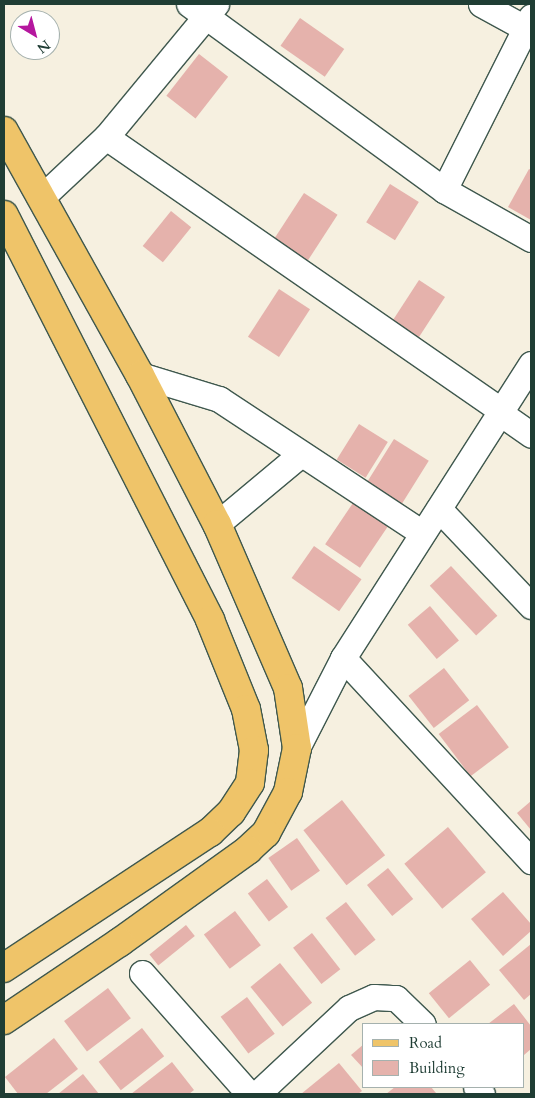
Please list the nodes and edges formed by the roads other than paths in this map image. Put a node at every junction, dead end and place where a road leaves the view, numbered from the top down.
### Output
1 (481, 4) edge
2 (204, 8) edge
3 (528, 23) edge
4 (4, 131) edge
5 (106, 137) junction
6 (444, 190) junction
7 (42, 197) junction
8 (4, 215) edge
9 (531, 239) edge
10 (531, 364) edge
11 (140, 375) junction
12 (500, 412) junction
13 (531, 435) edge
14 (301, 454) junction
15 (439, 509) junction
16 (217, 524) junction
17 (422, 533) junction
18 (531, 606) edge
19 (343, 658) junction
20 (297, 748) junction
21 (531, 861) edge
22 (34, 948) junction
23 (4, 968) edge
24 (142, 973) dead end
25 (58, 983) junction
26 (4, 1020) edge
27 (422, 1023) edge
28 (249, 1094) edge
29 (257, 1094) edge

1 - 3 street
2 - 5 street
2 - 6 street
3 - 6 street
4 - 7 main road
5 - 7 street
5 - 12 street
6 - 9 street
7 - 11 main road
8 - 22 main road
10 - 12 street
11 - 14 street
11 - 16 main road
12 - 13 street
12 - 15 street
14 - 16 street
14 - 17 street
15 - 17 street
15 - 18 street
16 - 20 main road
17 - 19 street
19 - 20 street
19 - 21 street
20 - 25 main road
22 - 23 main road
22 - 25 main road
24 - 28 street
25 - 26 main road
27 - 29 street

